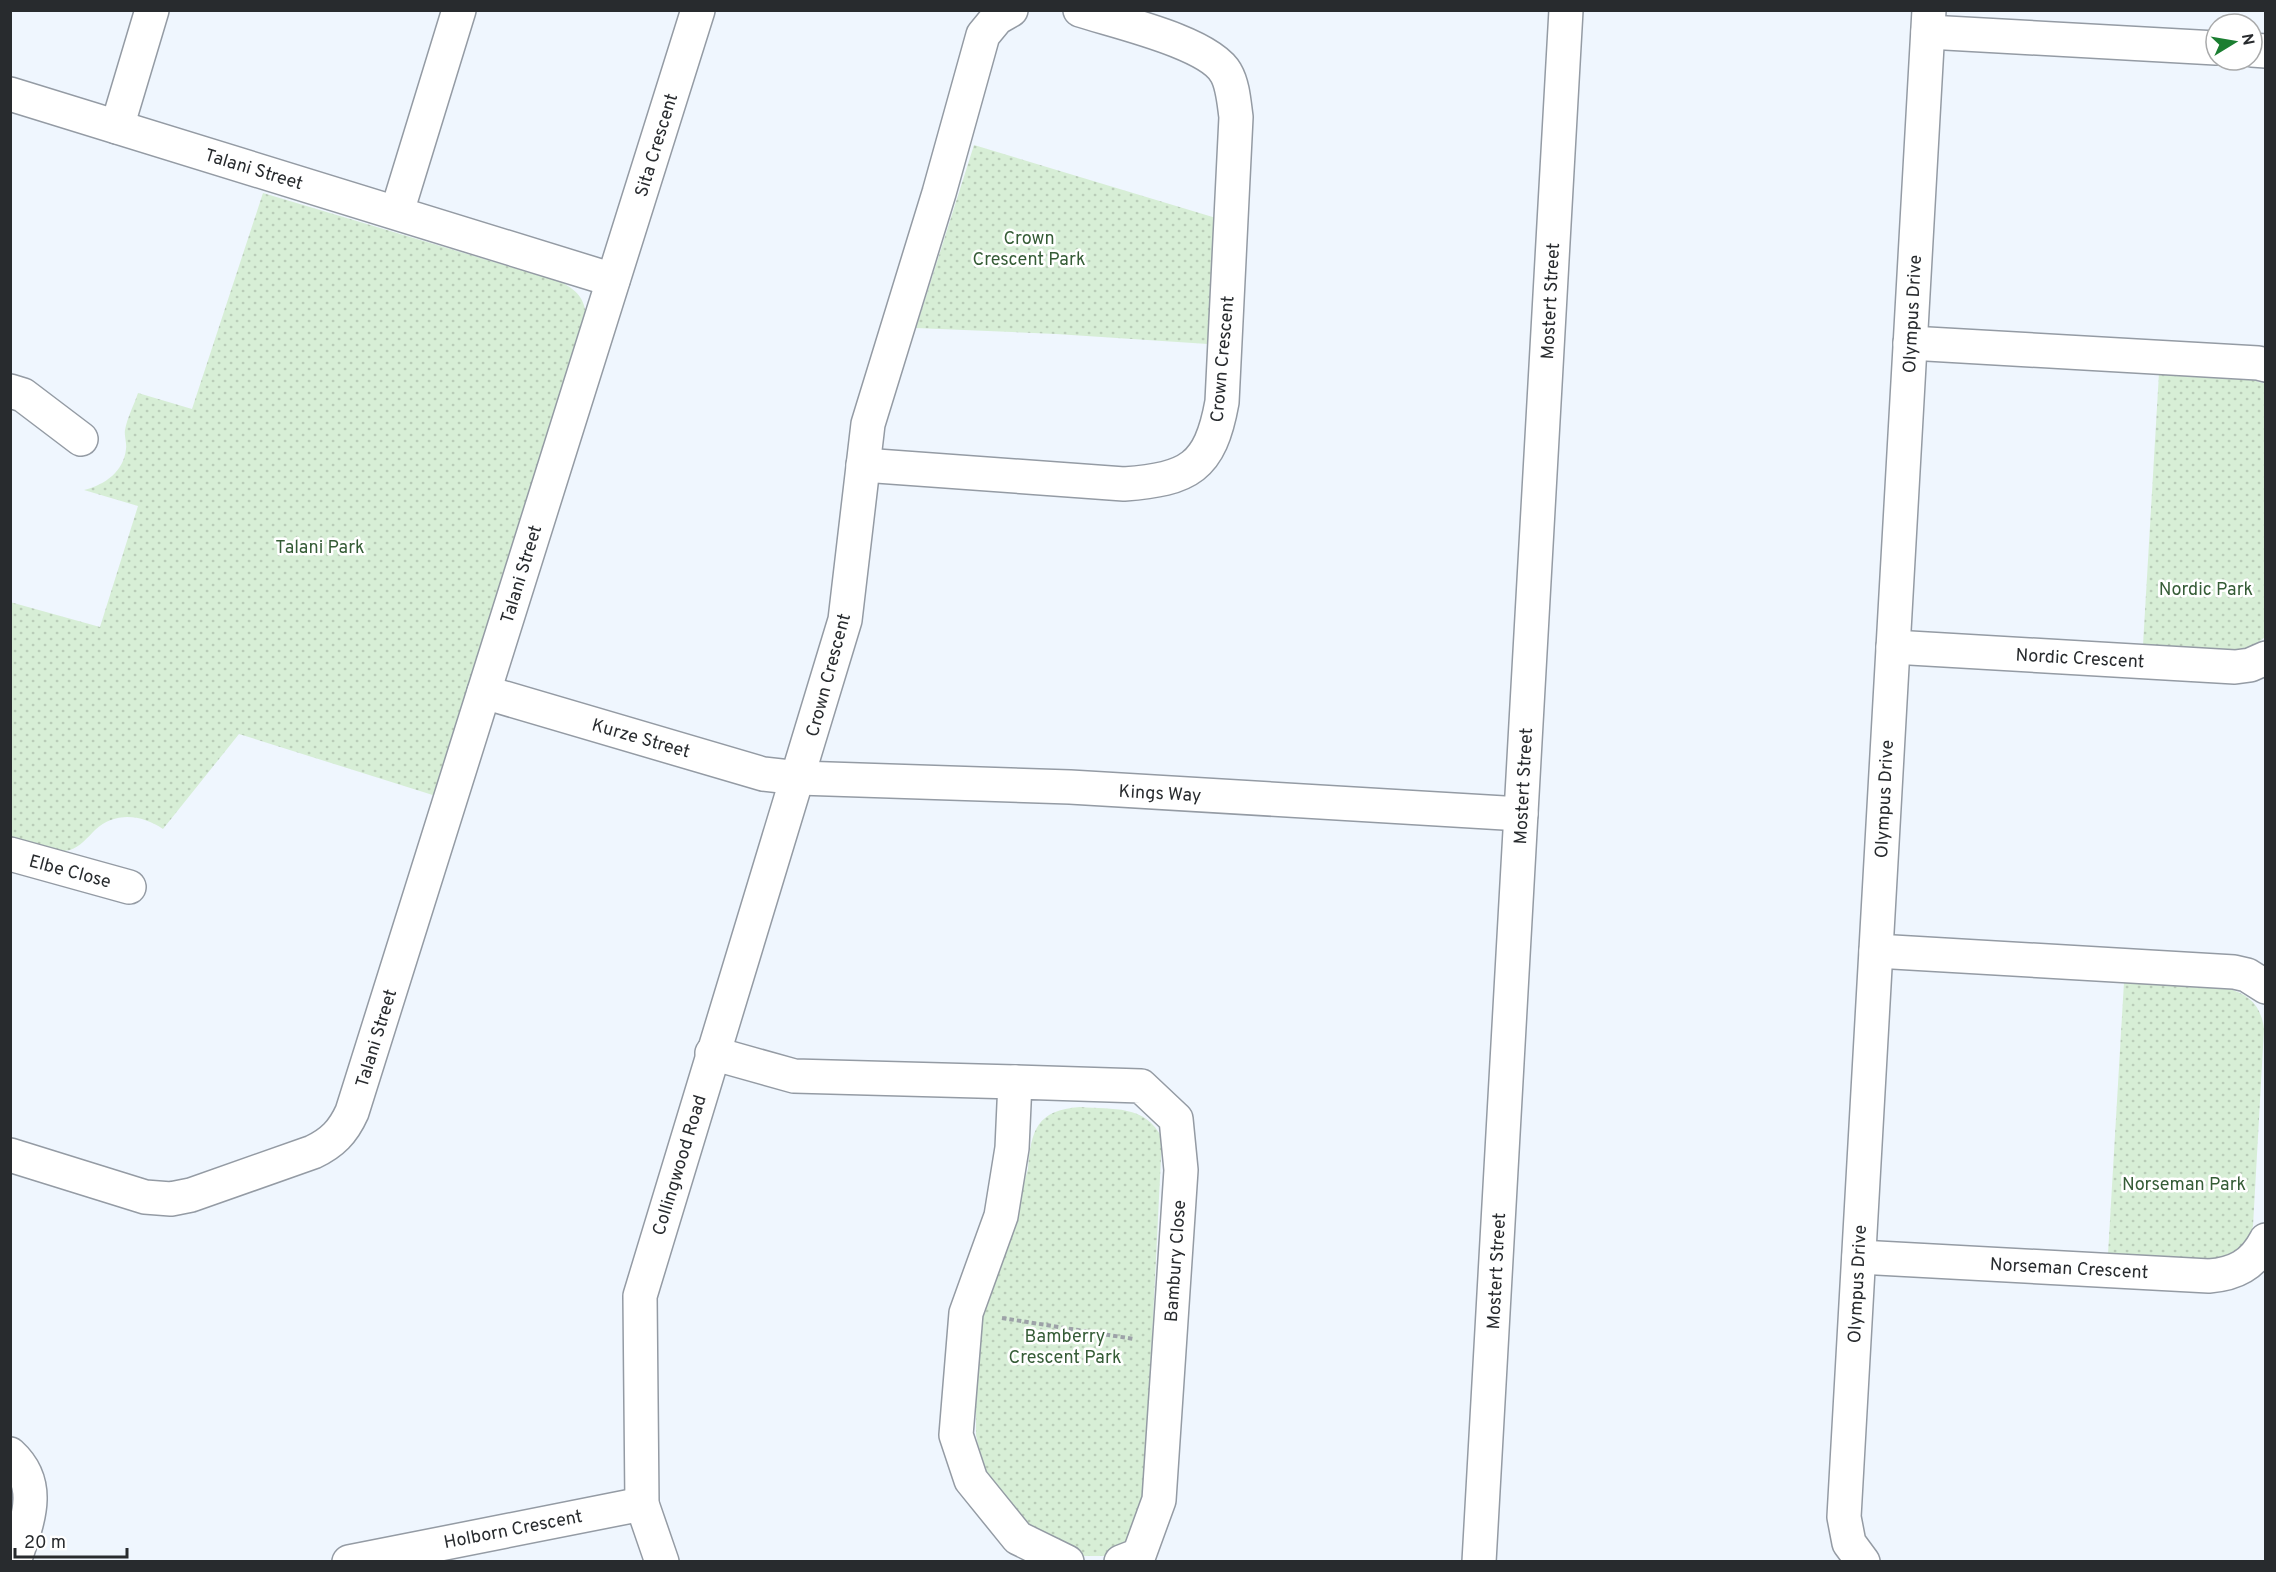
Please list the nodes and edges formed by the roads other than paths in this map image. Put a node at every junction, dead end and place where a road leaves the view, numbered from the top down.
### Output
1 (152, 10) edge
2 (459, 10) edge
3 (698, 10) edge
4 (1011, 10) edge
5 (1080, 10) edge
6 (1566, 10) edge
7 (1928, 21) edge
8 (2204, 47) edge
9 (10, 94) edge
10 (117, 127) junction
11 (397, 212) junction
12 (613, 280) junction
13 (1910, 343) junction
14 (2265, 365) edge
15 (10, 391) edge
16 (81, 439) dead end
17 (863, 465) junction
18 (1893, 647) junction
19 (2265, 658) edge
20 (484, 692) junction
21 (799, 778) junction
22 (1521, 814) junction
23 (10, 854) edge
24 (129, 887) dead end
25 (1876, 951) junction
26 (2265, 987) edge
27 (712, 1053) junction
28 (1015, 1082) junction
29 (10, 1155) edge
30 (2265, 1240) edge
31 (1859, 1257) junction
32 (10, 1454) edge
33 (642, 1504) junction
34 (14, 1562) edge
35 (349, 1562) edge
36 (662, 1562) edge
37 (1067, 1562) edge
38 (1121, 1562) edge
39 (1479, 1562) edge
40 (1863, 1562) edge

1 - 10 street
2 - 11 street
3 - 12 street, Sita Crescent
4 - 17 street, Crown Crescent
5 - 17 street, Crown Crescent
6 - 22 street, Mostert Street
7 - 8 street, Olympus Drive
7 - 13 street, Olympus Drive
9 - 10 street, Talani Street
10 - 11 street, Talani Street
11 - 12 street, Talani Street
12 - 20 street, Talani Street
13 - 14 street
13 - 18 street, Olympus Drive
15 - 16 street
17 - 21 street, Crown Crescent
18 - 19 street, Nordic Crescent
18 - 25 street, Olympus Drive
20 - 21 street, Kurze Street
20 - 29 street, Talani Street
21 - 22 street, Kings Way
21 - 27 street, Collingwood Road
22 - 39 street, Mostert Street
23 - 24 street, Elbe Close
25 - 26 street
25 - 31 street, Olympus Drive
27 - 28 street, Bambury Close
27 - 33 street, Collingwood Road
28 - 37 street
28 - 38 street, Bambury Close
30 - 31 street, Norseman Crescent
31 - 40 street, Olympus Drive
32 - 34 street
33 - 35 street, Holborn Crescent
33 - 36 street, Collingwood Road

